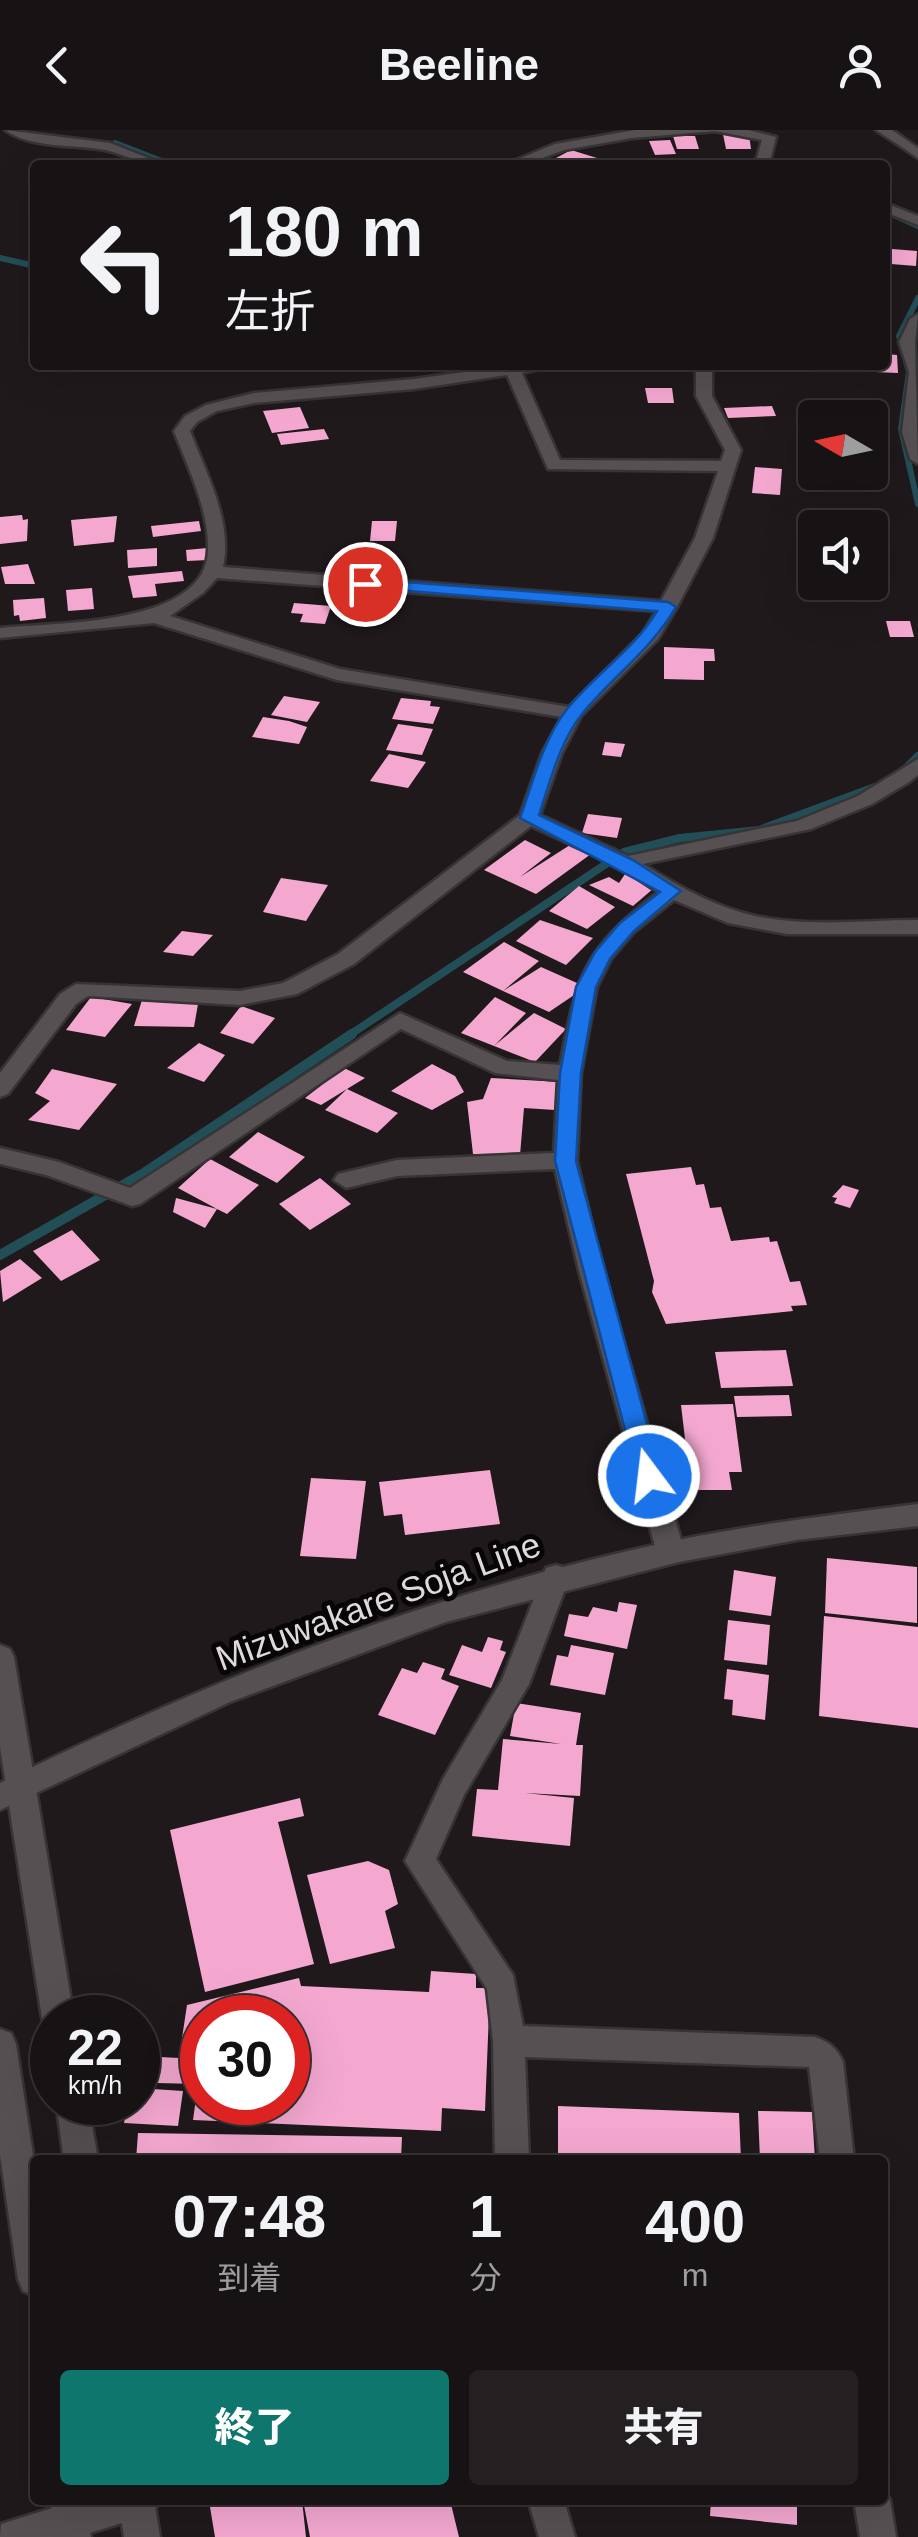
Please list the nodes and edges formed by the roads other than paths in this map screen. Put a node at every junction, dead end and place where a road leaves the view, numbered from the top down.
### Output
1 (12, 130) edge
2 (51, 130) edge
3 (709, 130) edge
4 (721, 130) edge
5 (882, 130) edge
6 (31, 137) junction
7 (918, 154) edge
8 (145, 160) edge
9 (522, 160) edge
10 (763, 160) edge
11 (918, 319) edge
12 (902, 342) edge
13 (513, 370) joint
14 (704, 370) edge
15 (918, 459) edge
16 (729, 467) junction
17 (213, 572) junction
18 (668, 607) junction
19 (155, 617) junction
20 (0, 633) edge
21 (573, 713) junction
22 (918, 765) edge
23 (529, 818) junction
24 (618, 860) junction
25 (672, 891) junction
26 (918, 927) edge
27 (570, 1073) junction
28 (0, 1089) edge
29 (0, 1156) edge
30 (565, 1161) junction
31 (346, 1180) dead end
32 (918, 1515) edge
33 (670, 1550) junction
34 (556, 1576) junction
35 (0, 1657) edge
36 (10, 1791) edge
37 (53, 1995) edge
38 (509, 2041) junction
39 (0, 2044) edge
40 (76, 2125) edge
41 (80, 2155) edge
42 (512, 2155) edge
43 (836, 2155) edge
44 (30, 2246) edge
45 (120, 2505) edge
46 (138, 2505) edge
47 (547, 2505) edge
48 (873, 2505) edge
49 (71, 2519) edge
50 (14, 2537) edge
51 (142, 2537) edge
52 (557, 2537) edge
53 (878, 2537) edge

1 - 6 street
2 - 6 street
3 - 9 street
4 - 10 street
5 - 7 street
6 - 8 street
11 - 12 street
12 - 15 street
13 - 16 street
13 - 17 street
14 - 16 street
16 - 18 street
17 - 18 street
17 - 19 street
18 - 21 street
19 - 20 street
19 - 21 street
21 - 23 street
22 - 24 street
23 - 24 street
23 - 28 street
24 - 25 street
25 - 26 street
25 - 27 street
27 - 29 street
27 - 30 street
30 - 31 street
30 - 33 street
32 - 33 street, Mizuwakare Soja Line
33 - 34 street, Mizuwakare Soja Line
34 - 36 street, Mizuwakare Soja Line
34 - 38 street
35 - 36 street
36 - 37 street
38 - 42 street
38 - 43 street
39 - 44 street
40 - 41 street
45 - 49 street
46 - 51 street
47 - 52 street
48 - 53 street
49 - 50 street

